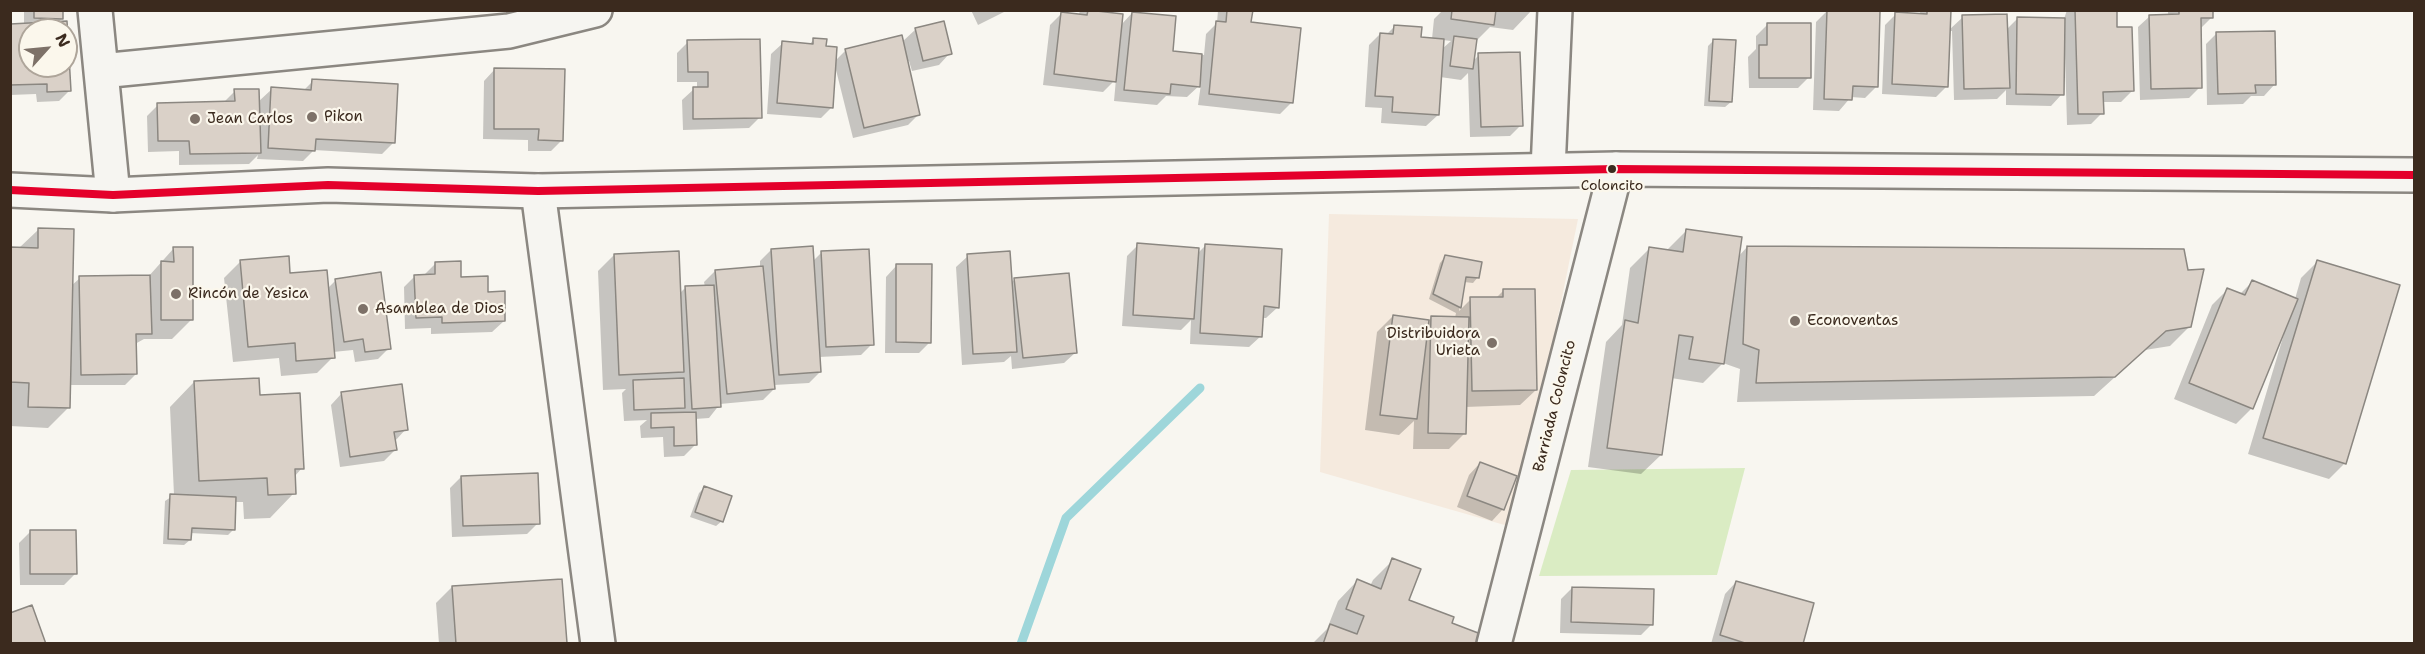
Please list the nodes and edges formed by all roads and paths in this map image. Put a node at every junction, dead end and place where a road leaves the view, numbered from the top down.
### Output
1 (95, 10) edge
2 (595, 10) edge
3 (1555, 10) edge
4 (101, 71) junction
5 (1616, 169) junction
6 (1548, 170) junction
7 (2415, 175) edge
8 (10, 190) edge
9 (538, 191) junction
10 (113, 195) junction
11 (598, 644) edge
12 (1494, 644) edge

1 - 4 main road
2 - 4 main road
3 - 6 main road
4 - 10 main road
5 - 6 main road
5 - 7 main road
5 - 12 main road, Barriada Coloncito
6 - 9 main road
8 - 10 main road
9 - 10 main road
9 - 11 main road

